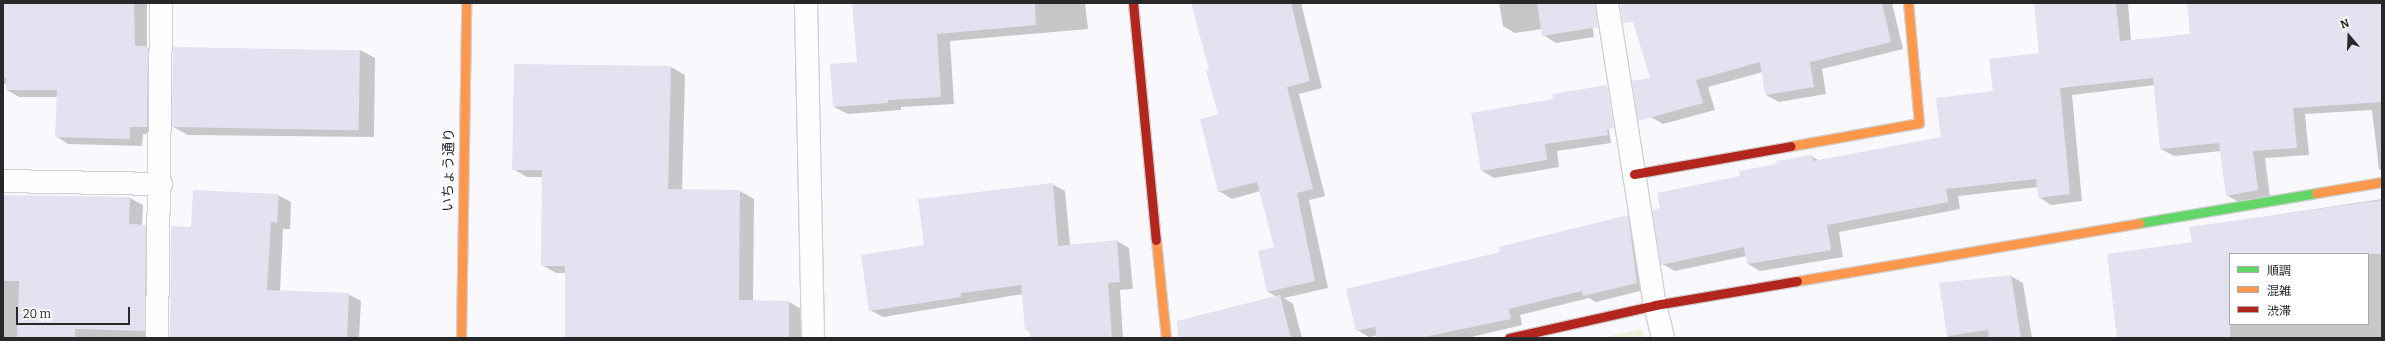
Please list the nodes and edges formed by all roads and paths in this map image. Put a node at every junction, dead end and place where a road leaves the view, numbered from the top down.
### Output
1 (161, 3) edge
2 (466, 3) edge
3 (806, 3) edge
4 (1133, 3) edge
5 (1606, 3) edge
6 (1908, 3) edge
7 (1634, 174) junction
8 (3, 181) edge
9 (2382, 182) edge
10 (161, 184) junction
11 (1654, 305) junction
12 (157, 338) edge
13 (461, 338) edge
14 (813, 338) edge
15 (1166, 338) edge
16 (1509, 338) edge
17 (1663, 338) edge

1 - 10 street
2 - 13 street, いちょう通り
3 - 14 street
4 - 15 street
5 - 7 street
6 - 7 street
7 - 11 street
8 - 10 street
9 - 11 street
10 - 12 street
11 - 16 street
11 - 17 street

